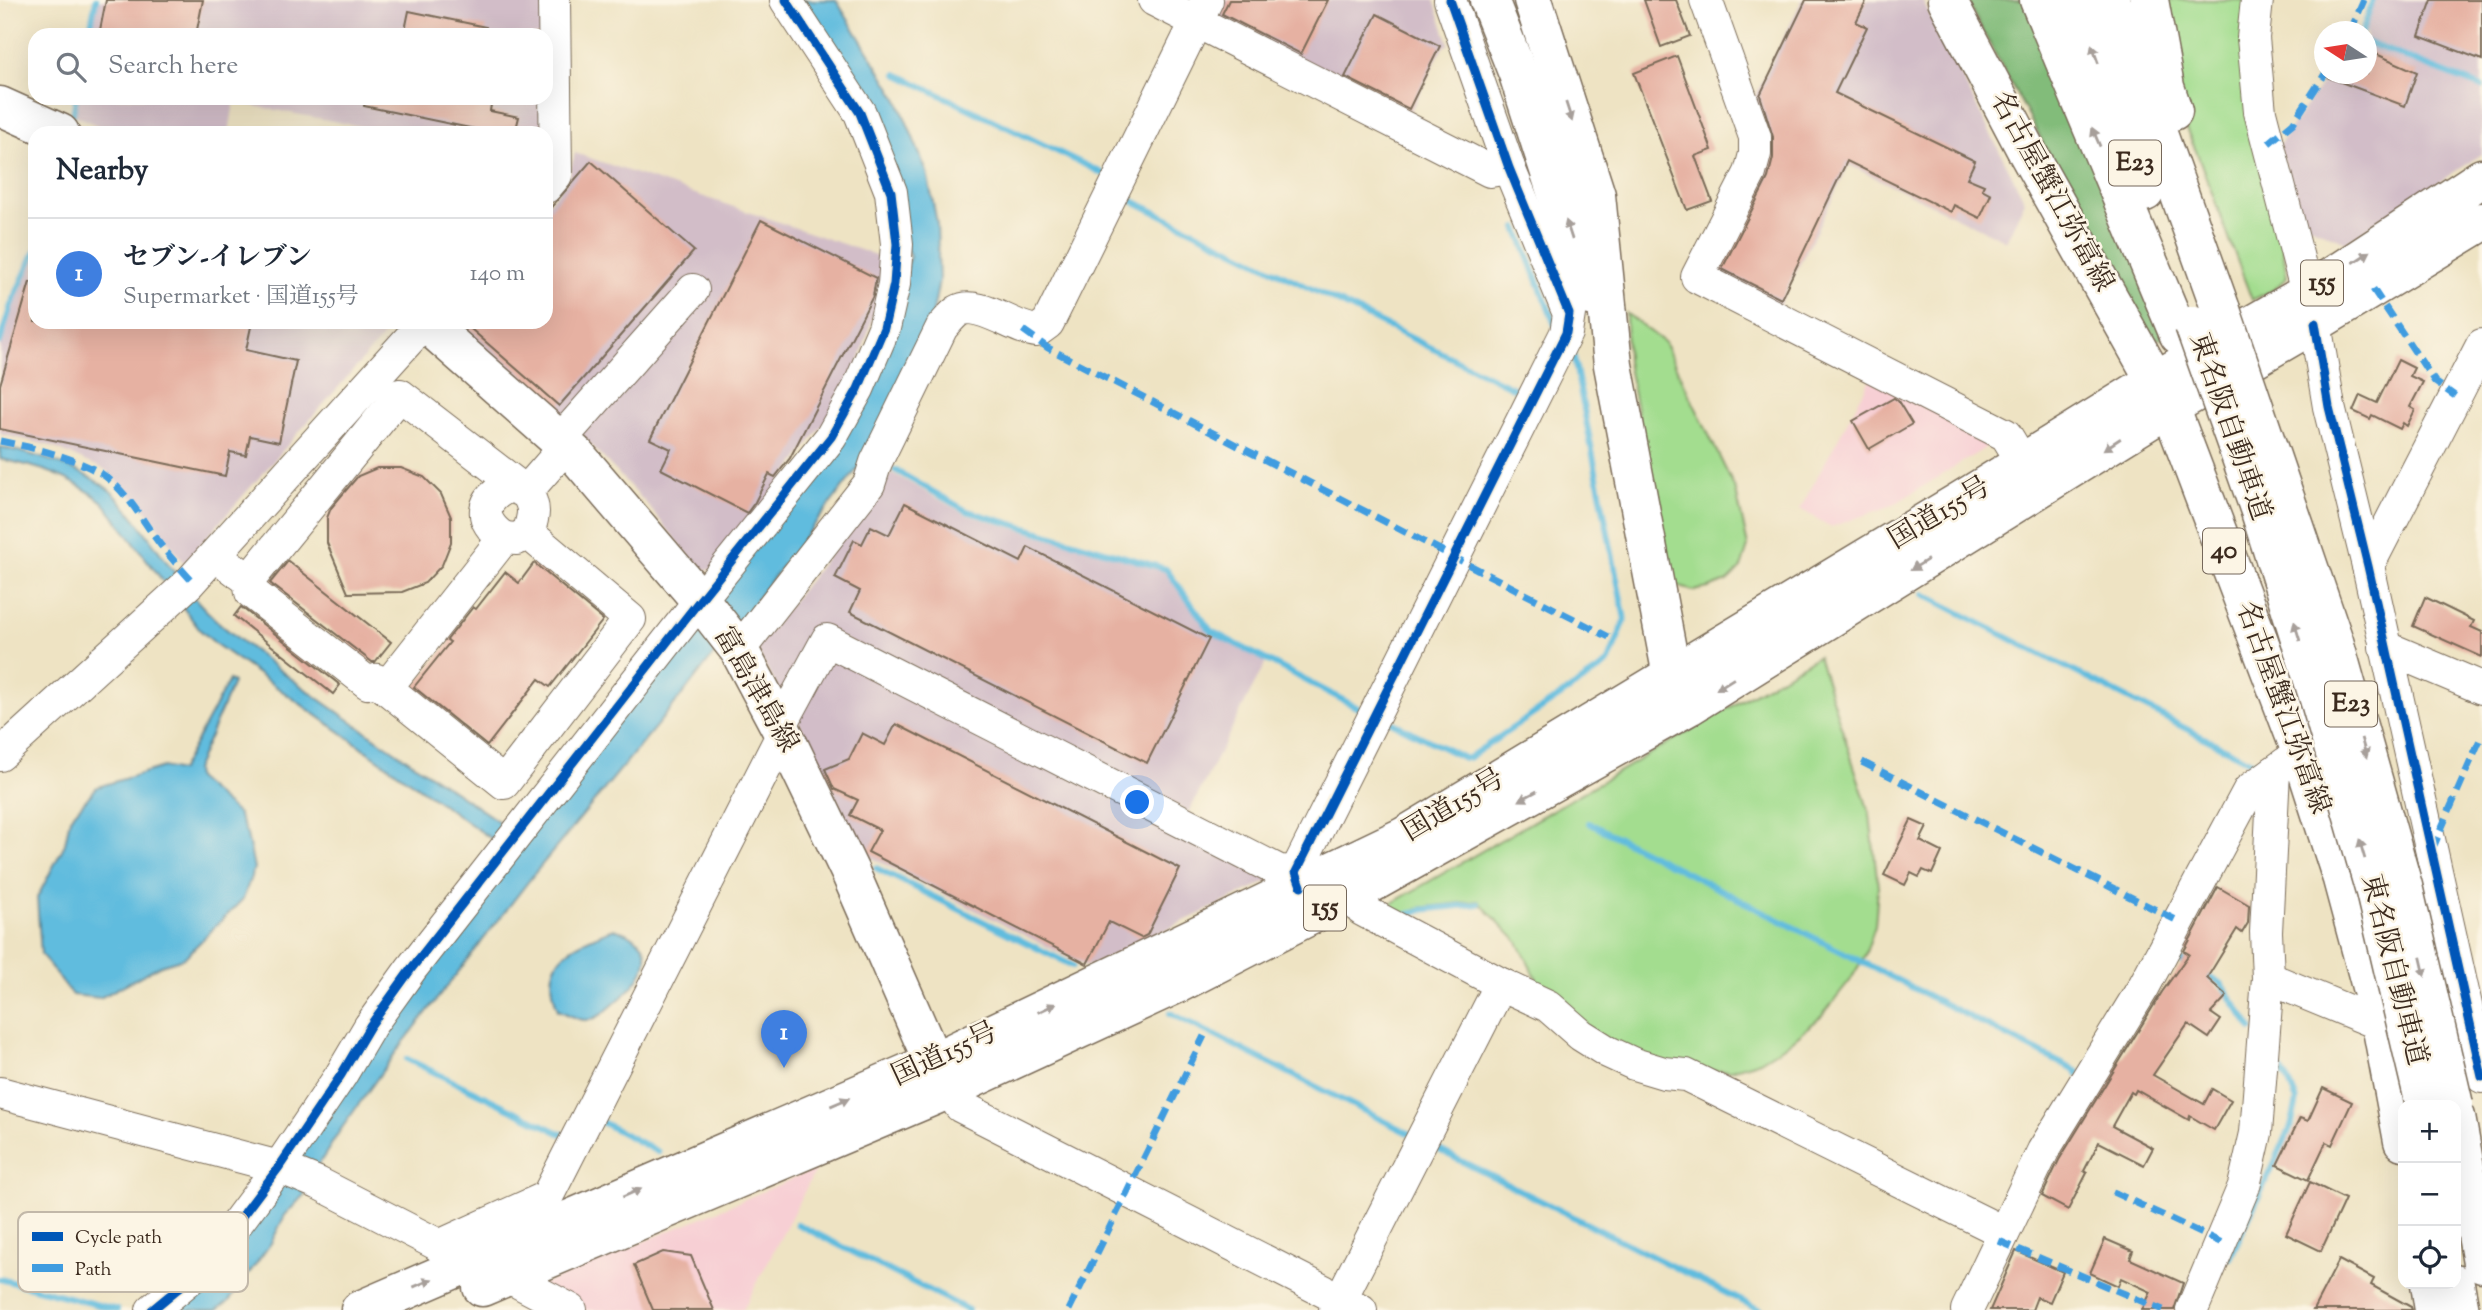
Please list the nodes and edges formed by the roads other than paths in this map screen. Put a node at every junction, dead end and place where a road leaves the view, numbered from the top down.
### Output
1 (554, 0) edge
2 (786, 0) edge
3 (1154, 0) edge
4 (1450, 0) edge
5 (1489, 0) edge
6 (1501, 0) edge
7 (1533, 0) edge
8 (1541, 0) edge
9 (1706, 0) edge
10 (1947, 0) edge
11 (2039, 0) edge
12 (2076, 0) edge
13 (2110, 0) edge
14 (2150, 0) edge
15 (2257, 0) edge
16 (1201, 10) edge
17 (1535, 66) junction
18 (0, 106) edge
19 (44, 126) edge
20 (1509, 168) junction
21 (2482, 177) edge
22 (553, 179) edge
23 (2482, 222) edge
24 (694, 290) dead end
25 (2311, 308) junction
26 (2208, 318) junction
27 (419, 329) edge
28 (433, 329) edge
29 (2482, 345) edge
30 (2163, 394) junction
31 (563, 443) junction
32 (2023, 463) junction
33 (526, 492) junction
34 (516, 536) junction
35 (215, 555) junction
36 (2368, 566) junction
37 (249, 580) junction
38 (700, 600) junction
39 (2385, 647) junction
40 (739, 650) junction
41 (386, 688) junction
42 (2482, 688) edge
43 (1680, 691) junction
44 (781, 730) junction
45 (0, 754) edge
46 (2288, 762) junction
47 (1298, 879) junction
48 (1354, 893) junction
49 (2268, 978) junction
50 (1501, 984) junction
51 (2381, 1024) junction
52 (2482, 1071) edge
53 (941, 1076) junction
54 (0, 1093) edge
55 (2424, 1100) edge
56 (2453, 1100) edge
57 (2398, 1114) edge
58 (2461, 1144) edge
59 (279, 1167) junction
60 (245, 1212) edge
61 (2003, 1232) junction
62 (456, 1254) junction
63 (2482, 1263) edge
64 (507, 1276) junction
65 (174, 1292) edge
66 (1345, 1307) edge
67 (152, 1310) edge
68 (360, 1310) edge
69 (428, 1310) edge
70 (571, 1310) edge
71 (1967, 1310) edge
72 (2192, 1310) edge

1 - 22 street
2 - 38 street
3 - 16 street
4 - 20 street
5 - 17 main road
6 - 17 main road
7 - 17 main road
8 - 17 main road
9 - 32 street
10 - 30 main road, 名古屋蟹江弥富線 / 40
26 -> 11 main road
26 -> 12 main road, 東名阪自動車道 / E23
13 - 26 main road, 東名阪自動車道 / E23
14 - 26 main road
15 - 25 street
16 - 20 street
16 - 40 street
17 - 43 main road
18 - 19 main road
20 - 47 street
25 -> 21 main road, 国道155号 / 155
23 - 25 main road, 国道155号 / 155
24 - 31 street
25 - 30 main road, 国道155号 / 155
25 - 36 street
55 -> 26 main road, 東名阪自動車道 / E23, bridge
26 -> 56 main road, 東名阪自動車道 / E23, bridge
27 - 35 street
28 - 31 main road, 富島津島線
29 - 36 street
30 - 32 main road, 国道155号 / 155
30 -> 43 main road, 国道155号 / 155
30 - 46 main road, 名古屋蟹江弥富線 / 40
31 - 33 street
31 - 38 main road, 富島津島線
32 - 43 main road, 国道155号 / 155
33 - 34 street
33 - 34 street
33 - 37 street
34 - 41 street
34 - 41 street
35 - 37 street
35 - 45 street
36 - 39 street
37 - 41 street
38 - 40 main road, 富島津島線
38 - 59 street
39 - 42 street
39 - 52 street
40 - 44 main road, 富島津島線
43 - 47 main road, 国道155号 / 155
43 -> 48 main road, 国道155号 / 155
44 - 47 street
44 - 53 main road, 富島津島線
44 - 62 street
46 - 49 street
46 - 51 main road, 名古屋蟹江弥富線 / 40
46 - 61 street
53 -> 47 main road, 国道155号 / 155
48 - 50 street
48 - 53 main road, 国道155号 / 155
49 - 51 street
49 - 72 street
50 - 61 street
50 - 66 street
51 - 52 street
51 - 57 main road, 名古屋蟹江弥富線 / 40
62 -> 53 main road, 国道155号 / 155
53 - 64 main road, 国道155号 / 155
53 - 66 street
54 - 59 street
58 - 63 main road
59 - 60 street
59 - 62 street
61 - 71 street
68 -> 62 main road, 国道155号 / 155
64 - 69 main road, 国道155号 / 155
64 - 70 street
65 - 67 street

